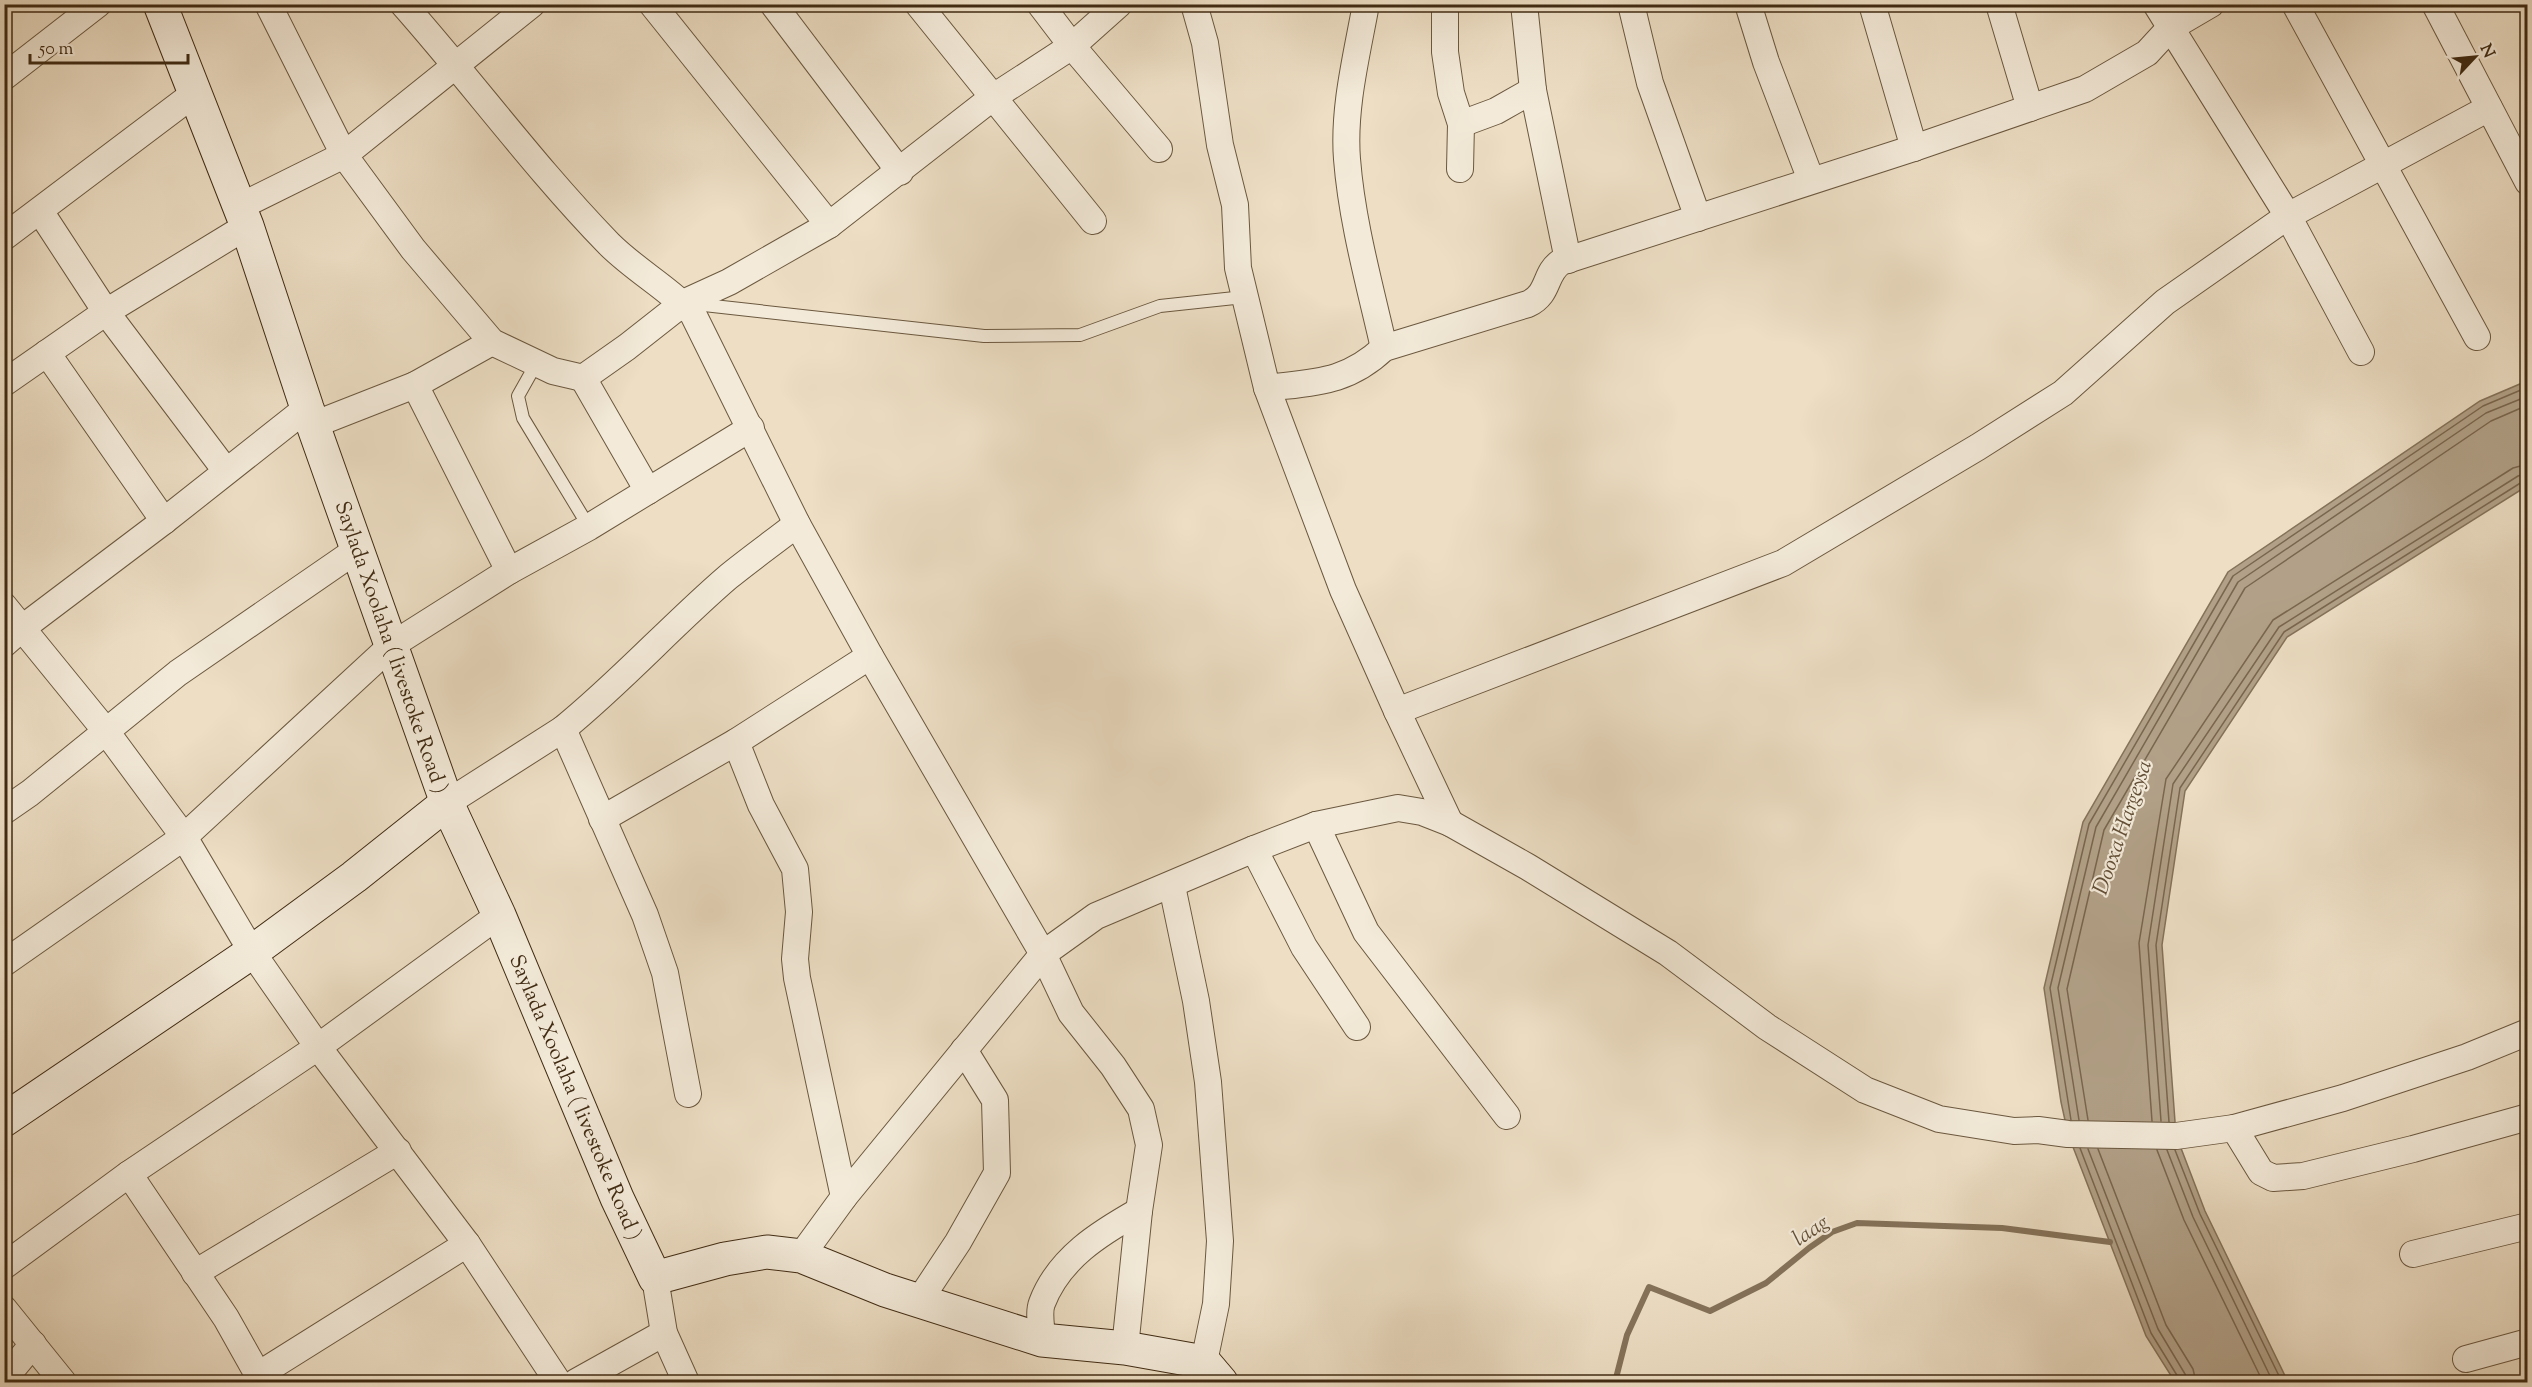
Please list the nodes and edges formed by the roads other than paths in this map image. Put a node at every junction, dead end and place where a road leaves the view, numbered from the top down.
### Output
1 (98, 4) edge
2 (160, 4) edge
3 (268, 4) edge
4 (403, 4) edge
5 (532, 4) edge
6 (652, 4) edge
7 (773, 4) edge
8 (918, 4) edge
9 (1040, 4) edge
10 (1119, 4) edge
11 (1194, 4) edge
12 (1366, 4) edge
13 (1445, 4) edge
14 (1631, 4) edge
15 (1748, 4) edge
16 (1872, 4) edge
17 (1999, 4) edge
18 (2156, 4) edge
19 (2211, 4) edge
20 (2295, 4) edge
21 (2435, 4) edge
22 (1531, 6) edge
23 (2170, 28) junction
24 (1072, 46) junction
25 (456, 64) junction
26 (4, 77) edge
27 (1533, 90) junction
28 (195, 93) junction
29 (992, 98) junction
30 (2030, 108) junction
31 (2489, 108) junction
32 (1461, 124) junction
33 (1914, 148) junction
34 (1159, 149) dead end
35 (344, 155) junction
36 (2383, 165) junction
37 (1460, 169) dead end
38 (900, 172) junction
39 (1811, 180) junction
40 (2528, 182) edge
41 (40, 211) junction
42 (243, 216) junction
43 (2288, 216) junction
44 (1698, 219) junction
45 (1093, 221) dead end
46 (829, 225) junction
47 (4, 237) edge
48 (1568, 260) junction
49 (1244, 297) junction
50 (682, 303) junction
51 (106, 312) junction
52 (2477, 337) dead end
53 (492, 342) junction
54 (1384, 348) junction
55 (2361, 352) dead end
56 (47, 353) junction
57 (536, 364) junction
58 (583, 378) junction
59 (4, 383) edge
60 (415, 385) junction
61 (1267, 388) junction
62 (310, 417) junction
63 (751, 428) junction
64 (226, 471) junction
65 (648, 492) junction
66 (164, 521) junction
67 (797, 524) junction
68 (589, 527) junction
69 (358, 549) junction
70 (509, 572) junction
71 (4, 606) edge
72 (13, 637) edge
73 (392, 645) junction
74 (870, 656) junction
75 (1396, 711) junction
76 (563, 729) junction
77 (105, 730) junction
78 (736, 742) junction
79 (447, 803) junction
80 (4, 811) edge
81 (602, 819) junction
82 (1450, 823) junction
83 (1316, 825) junction
84 (184, 837) junction
85 (1254, 849) junction
86 (1172, 885) junction
87 (499, 915) junction
88 (252, 952) junction
89 (1043, 954) junction
90 (4, 963) edge
91 (1357, 1027) dead end
92 (2528, 1032) edge
93 (318, 1047) junction
94 (964, 1050) junction
95 (688, 1094) dead end
96 (1507, 1116) dead end
97 (2528, 1117) edge
98 (4, 1120) edge
99 (2234, 1128) junction
100 (398, 1151) junction
101 (129, 1174) junction
102 (844, 1197) junction
103 (1139, 1211) junction
104 (2528, 1226) edge
105 (467, 1244) junction
106 (2413, 1254) dead end
107 (801, 1256) junction
108 (4, 1266) edge
109 (195, 1273) junction
110 (655, 1278) junction
111 (919, 1301) junction
112 (4, 1310) edge
113 (664, 1333) junction
114 (1042, 1340) junction
115 (2528, 1342) edge
116 (33, 1344) junction
117 (1125, 1348) junction
118 (2466, 1359) dead end
119 (1213, 1372) edge
120 (4, 1379) edge
121 (260, 1379) edge
122 (63, 1383) edge
123 (558, 1383) edge
124 (576, 1383) edge
125 (686, 1383) edge

1 - 26 street
2 - 28 street, Saylada Xoolaha ( livestoke Road )
3 - 35 street
4 - 25 street
5 - 25 street
6 - 46 street
7 - 38 street
8 - 29 street
9 - 24 street
10 - 24 street
11 - 49 street
12 - 54 street
13 - 32 street
14 - 44 street
15 - 39 street
16 - 33 street
17 - 30 street
18 - 23 street
19 - 23 street
20 - 36 street
21 - 31 street
22 - 27 street
23 - 30 street
23 - 43 street
24 - 29 street
24 - 34 street
25 - 35 street
25 - 50 street
27 - 32 street
27 - 48 street
28 - 41 street
28 - 42 street, Saylada Xoolaha ( livestoke Road )
29 - 38 street
29 - 45 street
30 - 33 street
31 - 36 street
31 - 40 street
32 - 37 street
33 - 39 street
35 - 42 street
35 - 53 street
36 - 43 street
36 - 52 street
38 - 46 street
39 - 44 street
41 - 47 street
41 - 51 street
42 - 51 street
42 - 62 street, Saylada Xoolaha ( livestoke Road )
43 - 55 street
43 - 75 street
44 - 48 street
46 - 50 street
48 - 54 street
49 - 50 lane
49 - 61 street
50 - 58 street
50 - 63 street
51 - 56 street
51 - 64 street
53 - 57 street
53 - 60 street
54 - 61 street
56 - 59 street
56 - 66 street
57 - 58 street
57 - 68 lane
58 - 65 street
60 - 62 street
60 - 70 street
61 - 75 street
62 - 64 street
62 - 69 street, Saylada Xoolaha ( livestoke Road )
63 - 65 street
63 - 67 street
64 - 66 street
65 - 68 street
66 - 72 street
67 - 74 street
67 - 76 street
68 - 70 street
69 - 73 street, Saylada Xoolaha ( livestoke Road )
69 - 77 street
70 - 73 street
71 - 72 street
72 - 77 street
73 - 79 street, Saylada Xoolaha ( livestoke Road )
73 - 84 street
74 - 78 street
74 - 89 street
75 - 82 street
76 - 79 street
76 - 81 street
77 - 80 street
77 - 84 street
78 - 81 street
78 - 102 street
79 - 87 street, Saylada Xoolaha ( livestoke Road )
79 - 88 street
81 - 95 street
82 - 83 street
82 - 99 street
83 - 85 street
83 - 96 street
84 - 88 street
84 - 90 street
85 - 86 street
85 - 91 street
86 - 89 street
86 - 119 street
87 - 93 street
87 - 110 street, Saylada Xoolaha ( livestoke Road )
88 - 93 street
88 - 98 street
89 - 94 street
89 - 103 street
92 - 99 street
93 - 100 street
93 - 101 street
94 - 102 street
94 - 111 street
97 - 99 street
100 - 105 street
100 - 109 street
101 - 108 street
101 - 109 street
102 - 107 street
103 - 114 street
103 - 117 street
104 - 106 street
105 - 121 street
105 - 123 street
107 - 110 street
107 - 111 street
109 - 121 street
110 - 113 street
111 - 114 street
112 - 116 street
113 - 124 street
113 - 125 street
114 - 117 street
115 - 118 street
116 - 120 street
116 - 122 street
117 - 119 street

